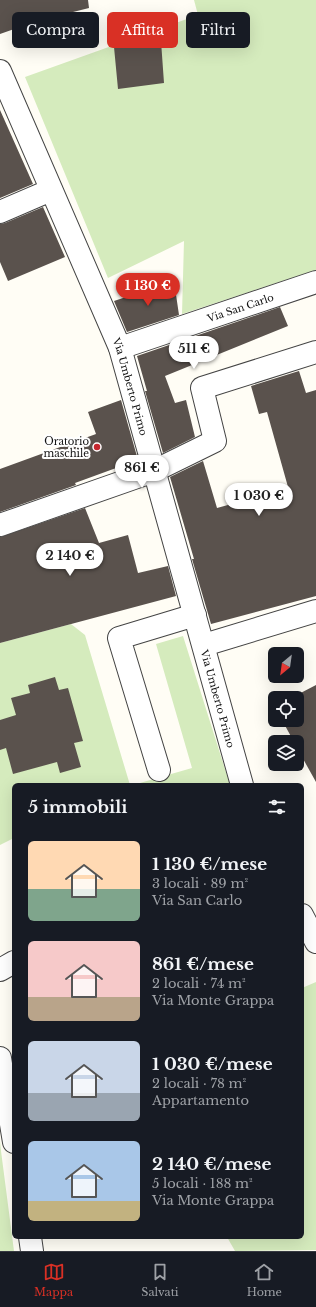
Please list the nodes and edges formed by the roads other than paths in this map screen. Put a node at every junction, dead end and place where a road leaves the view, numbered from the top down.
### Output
1 (0, 71) edge
2 (51, 190) junction
3 (0, 212) edge
4 (316, 282) edge
5 (120, 348) junction
6 (316, 352) edge
7 (154, 471) junction
8 (0, 525) edge
9 (316, 611) edge
10 (195, 615) junction
11 (204, 645) junction
12 (159, 770) dead end
13 (241, 783) edge
14 (304, 919) edge
15 (316, 942) edge
16 (12, 963) edge
17 (0, 970) edge
18 (0, 1058) edge
19 (12, 1130) edge
20 (30, 1239) edge
21 (32, 1251) edge

1 - 2 street, Via Umberto Primo
2 - 3 street
2 - 5 street, Via Umberto Primo
4 - 5 street, Via San Carlo
5 - 7 street, Via Umberto Primo
6 - 7 street
7 - 8 street
7 - 10 street, Via Umberto Primo
9 - 11 street
10 - 11 street, Via Umberto Primo
10 - 12 street
11 - 13 street, Via Umberto Primo
14 - 15 street
16 - 17 street
18 - 19 street
20 - 21 street

